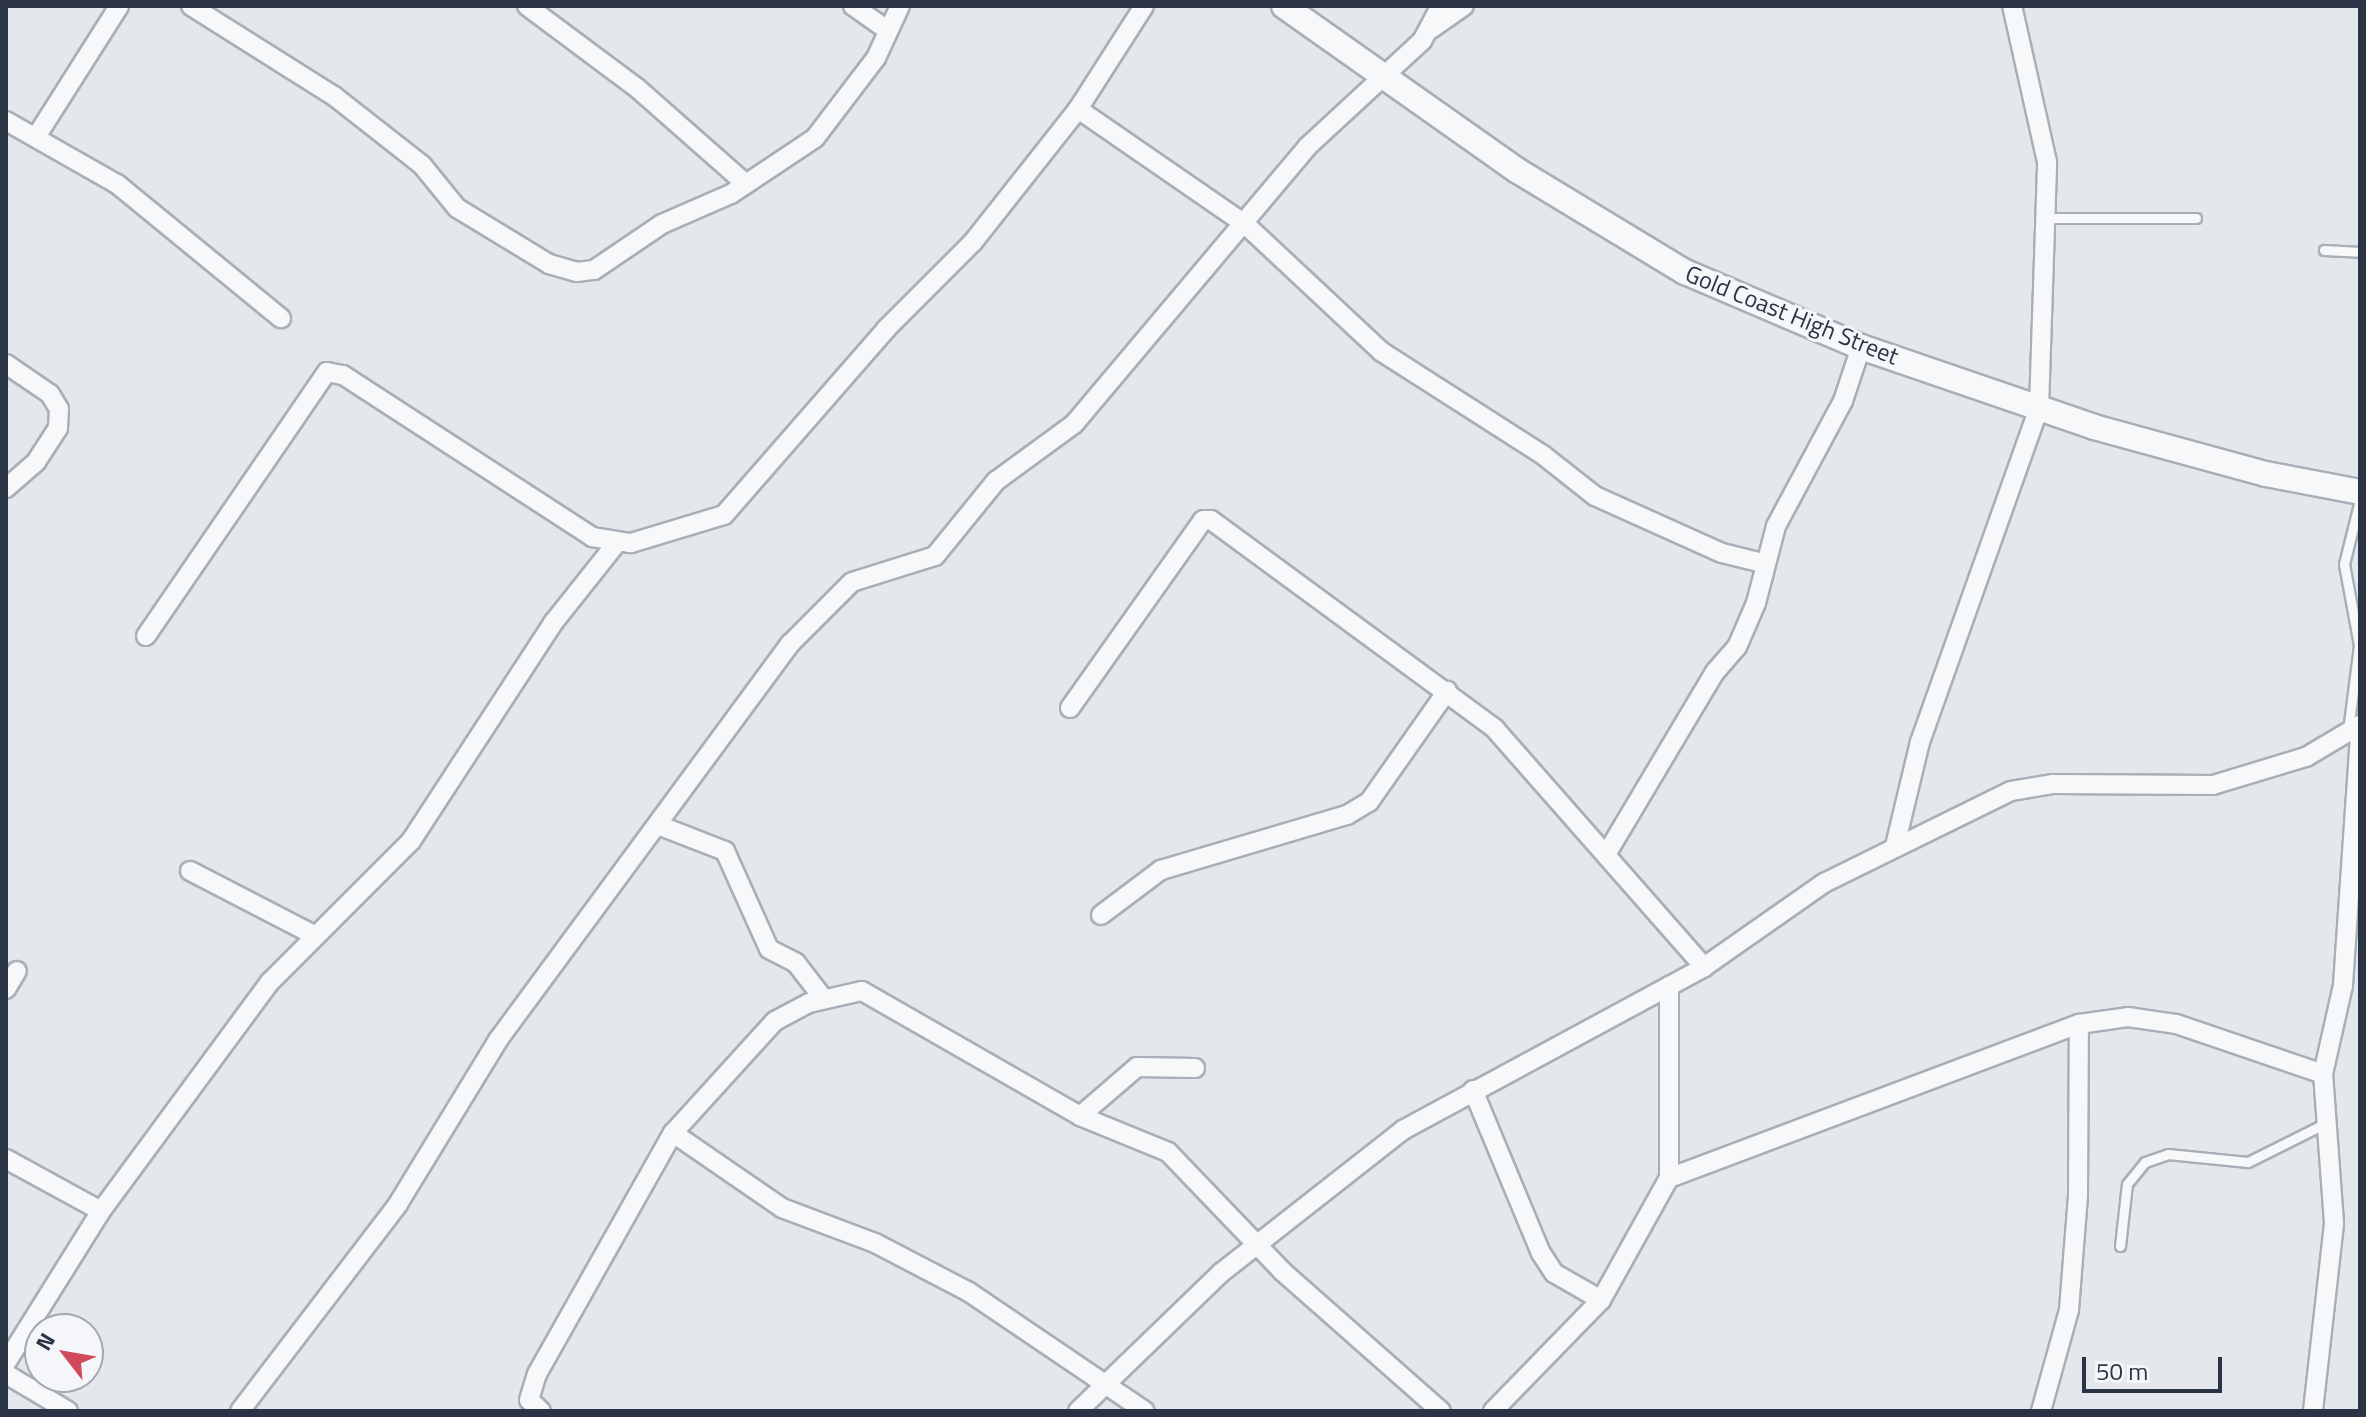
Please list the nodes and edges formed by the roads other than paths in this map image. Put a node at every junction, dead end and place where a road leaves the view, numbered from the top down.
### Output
1 (119, 6) edge
2 (191, 6) edge
3 (527, 6) edge
4 (853, 6) edge
5 (900, 6) edge
6 (1144, 6) edge
7 (1284, 6) edge
8 (1441, 6) edge
9 (1464, 6) edge
10 (2012, 6) edge
11 (885, 28) junction
12 (1431, 29) junction
13 (1385, 75) junction
14 (1078, 109) junction
15 (6, 121) edge
16 (36, 137) junction
17 (746, 184) junction
18 (2050, 218) junction
19 (2196, 218) dead end
20 (1245, 224) junction
21 (2324, 250) dead end
22 (2360, 252) edge
23 (281, 318) dead end
24 (1861, 347) junction
25 (6, 364) edge
26 (2039, 408) junction
27 (6, 488) edge
28 (2360, 492) edge
29 (2360, 500) edge
30 (615, 545) junction
31 (1763, 563) junction
32 (146, 636) dead end
33 (1447, 691) junction
34 (1070, 708) dead end
35 (2356, 730) edge
36 (2357, 798) edge
37 (658, 825) junction
38 (1895, 846) junction
39 (1607, 853) junction
40 (190, 871) dead end
41 (1101, 915) dead end
42 (312, 934) junction
43 (1704, 967) junction
44 (17, 971) dead end
45 (1669, 986) junction
46 (6, 989) edge
47 (823, 998) junction
48 (2079, 1024) junction
49 (1195, 1068) dead end
50 (2323, 1074) junction
51 (1473, 1090) junction
52 (1080, 1116) junction
53 (2324, 1124) junction
54 (673, 1133) junction
55 (6, 1159) edge
56 (1669, 1178) junction
57 (101, 1211) junction
58 (1257, 1242) junction
59 (2120, 1246) dead end
60 (1601, 1300) junction
61 (6, 1363) edge
62 (6, 1374) edge
63 (1101, 1385) junction
64 (68, 1411) edge
65 (240, 1411) edge
66 (541, 1411) edge
67 (1078, 1411) edge
68 (1145, 1411) edge
69 (1441, 1411) edge
70 (1493, 1411) edge
71 (2041, 1411) edge
72 (2313, 1411) edge

1 - 16 street
2 - 17 street
3 - 17 street
4 - 11 street
5 - 11 street
6 - 14 street
7 - 13 street, Gold Coast High Street
8 - 12 street
9 - 12 street
10 - 18 street
11 - 17 street
12 - 13 street
13 - 20 street
13 - 24 street, Gold Coast High Street
14 - 20 street
14 - 30 street
15 - 16 street
16 - 23 street
18 - 19 lane
18 - 26 street
20 - 31 street
20 - 37 street
21 - 22 lane
24 - 26 street, Gold Coast High Street
24 - 31 street
25 - 27 street
26 - 28 street, Gold Coast High Street
26 - 38 street
29 - 35 lane
30 - 32 street
30 - 42 street
31 - 39 street
33 - 34 street
33 - 39 street
33 - 41 street
35 - 36 street
35 - 38 street
36 - 50 street
37 - 47 street
37 - 65 street
38 - 43 street
39 - 43 street
40 - 42 street
42 - 57 street
43 - 45 street
44 - 46 street
45 - 51 street
45 - 56 street
47 - 52 street
47 - 54 street
48 - 50 street
48 - 56 street
48 - 71 street
49 - 52 street
50 - 53 street
51 - 58 street
51 - 60 street
52 - 58 street
53 - 59 lane
53 - 72 street
54 - 63 street
54 - 66 street
55 - 57 street
56 - 60 street
57 - 61 street
58 - 63 street
58 - 69 street
60 - 70 street
62 - 64 street
63 - 67 street
63 - 68 street

